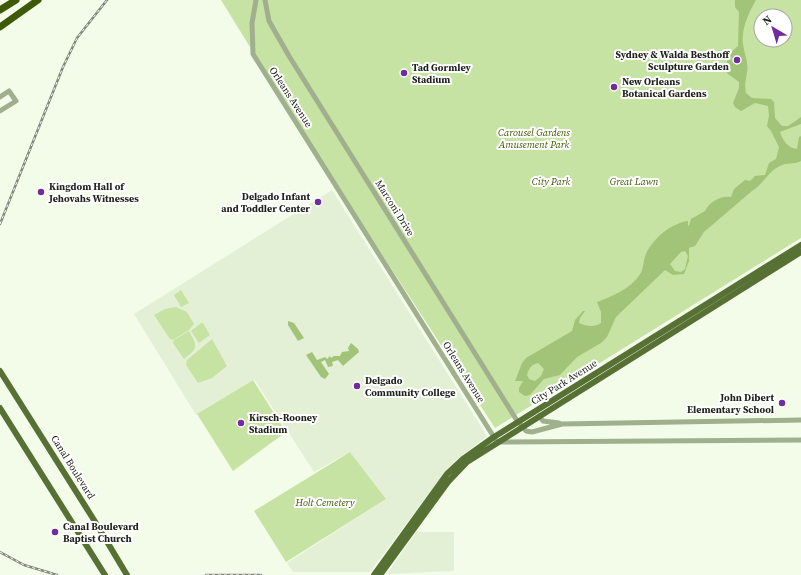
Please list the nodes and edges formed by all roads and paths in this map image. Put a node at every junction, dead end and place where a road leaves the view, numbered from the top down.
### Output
1 (38, 0) edge
2 (256, 0) edge
3 (265, 0) edge
4 (15, 1) edge
5 (0, 9) edge
6 (0, 28) edge
7 (0, 97) edge
8 (0, 112) edge
9 (801, 245) edge
10 (801, 252) edge
11 (0, 371) edge
12 (0, 408) edge
13 (539, 416) junction
14 (801, 420) edge
15 (562, 424) junction
16 (520, 425) junction
17 (498, 439) junction
18 (801, 440) edge
19 (105, 575) edge
20 (127, 575) edge
21 (374, 575) edge
22 (380, 575) edge

1 - 6 highway
2 - 17 street, Orleans Avenue
3 - 16 street, Marconi Drive
4 - 5 highway
7 - 8 street
9 - 16 main road, City Park Avenue
10 - 13 main road, City Park Avenue
11 - 20 main road, Canal Boulevard
12 - 19 main road
13 - 15 street
13 - 16 main road, City Park Avenue
14 - 15 street
15 - 16 street
16 - 17 main road
17 - 18 street
17 - 21 main road
17 - 22 main road

